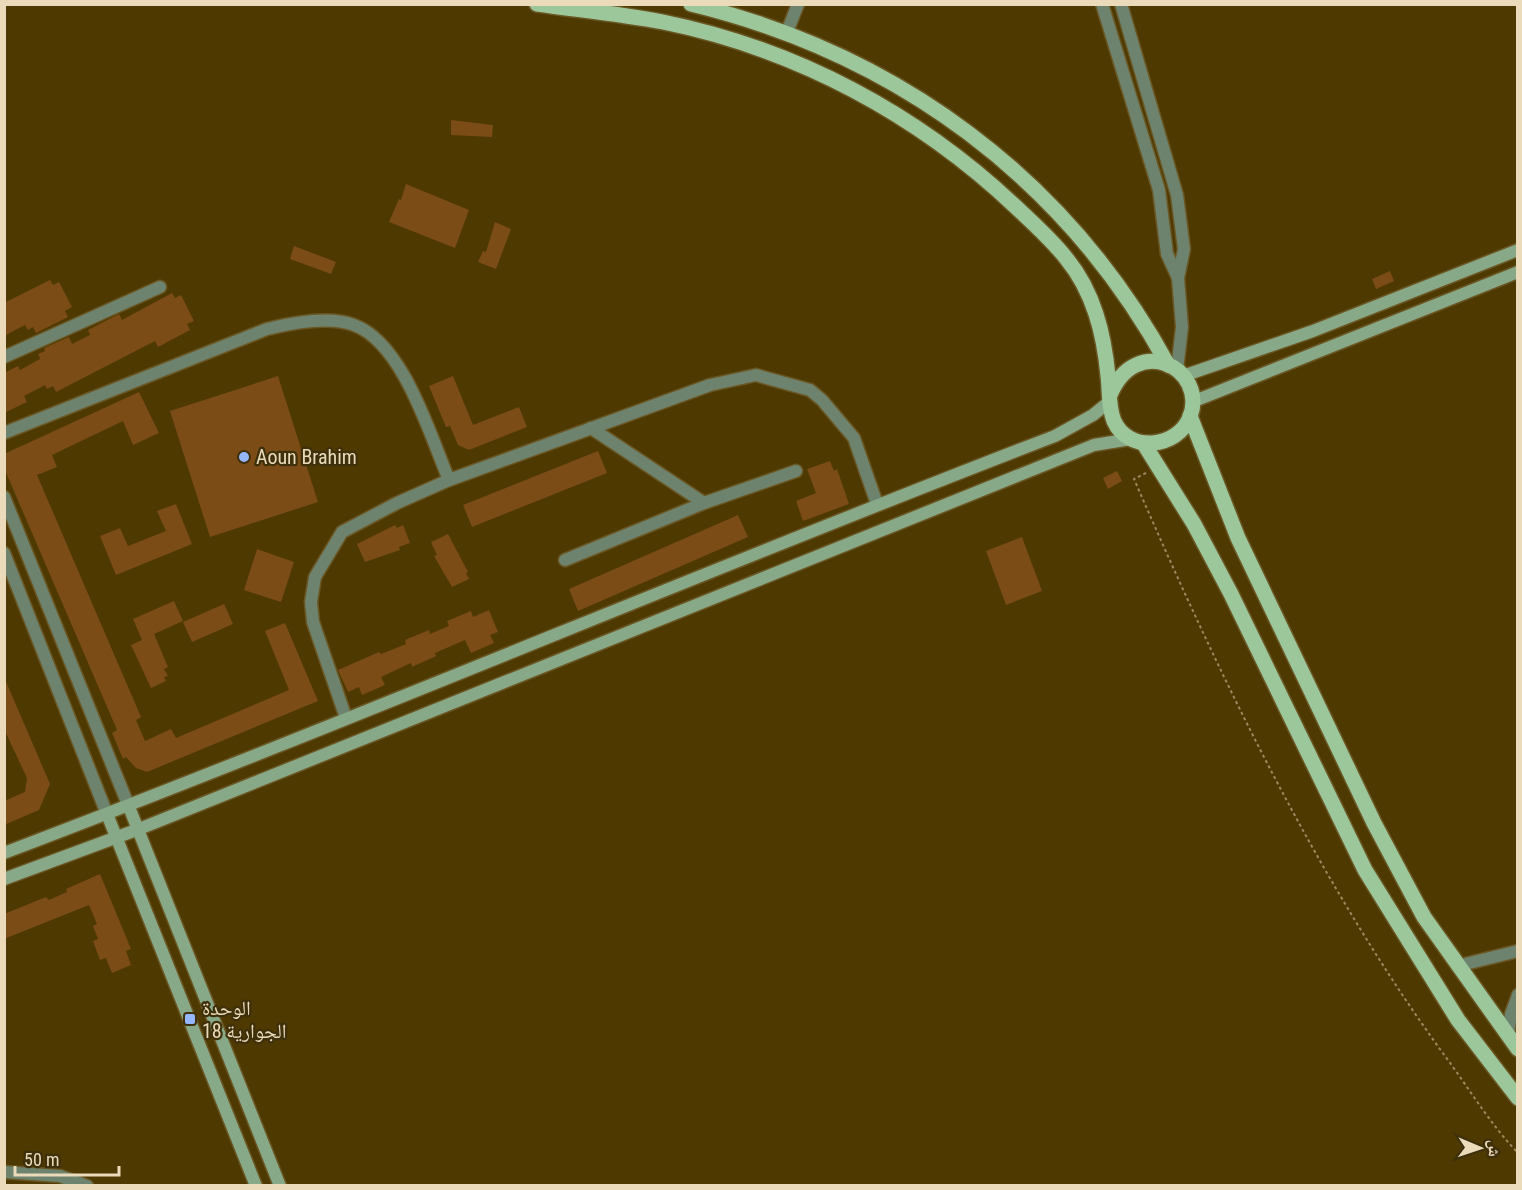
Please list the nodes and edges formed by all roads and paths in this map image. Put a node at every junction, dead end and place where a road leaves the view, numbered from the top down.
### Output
1 (537, 4) edge
2 (691, 4) edge
3 (798, 4) edge
4 (1102, 4) edge
5 (1121, 4) edge
6 (787, 32) junction
7 (1518, 250) edge
8 (1518, 272) edge
9 (1178, 278) junction
10 (160, 287) dead end
11 (4, 357) edge
12 (1176, 370) junction
13 (1110, 398) junction
14 (1191, 409) junction
15 (591, 428) junction
16 (4, 433) edge
17 (1138, 441) junction
18 (1159, 466) junction
19 (796, 471) dead end
20 (449, 480) junction
21 (4, 497) edge
22 (704, 503) junction
23 (877, 504) junction
24 (4, 553) edge
25 (565, 560) dead end
26 (346, 718) junction
27 (129, 807) junction
28 (107, 814) junction
29 (139, 829) junction
30 (117, 836) junction
31 (4, 853) edge
32 (4, 879) edge
33 (1518, 951) edge
34 (1457, 966) junction
35 (1518, 994) edge
36 (1508, 1035) junction
37 (1518, 1049) edge
38 (1518, 1098) edge
39 (1518, 1154) edge
40 (4, 1172) edge
41 (59, 1181) edge
42 (87, 1185) edge
43 (256, 1185) edge
44 (280, 1185) edge

1 - 13 main road
2 - 6 main road
3 - 6 street
4 - 9 street
5 - 9 street
6 - 12 main road
7 - 12 main road
8 - 14 main road
9 - 12 street
10 - 11 street
12 - 13 main road
12 - 14 main road
13 - 17 main road
13 - 23 main road
14 - 17 main road
14 - 34 main road
15 - 20 street
15 - 22 street
15 - 23 street
16 - 20 street
17 - 18 main road
17 - 29 main road
18 - 38 main road
18 - 39 path
19 - 22 street
20 - 26 street
21 - 27 street
22 - 25 street
23 - 26 main road
24 - 28 street
26 - 27 main road
27 - 28 main road
27 - 29 main road
28 - 30 main road
28 - 31 main road
29 - 30 main road
29 - 44 main road
30 - 32 main road
30 - 43 main road
33 - 34 street
34 - 36 main road
35 - 36 street
36 - 37 main road
40 - 41 street
41 - 42 street

